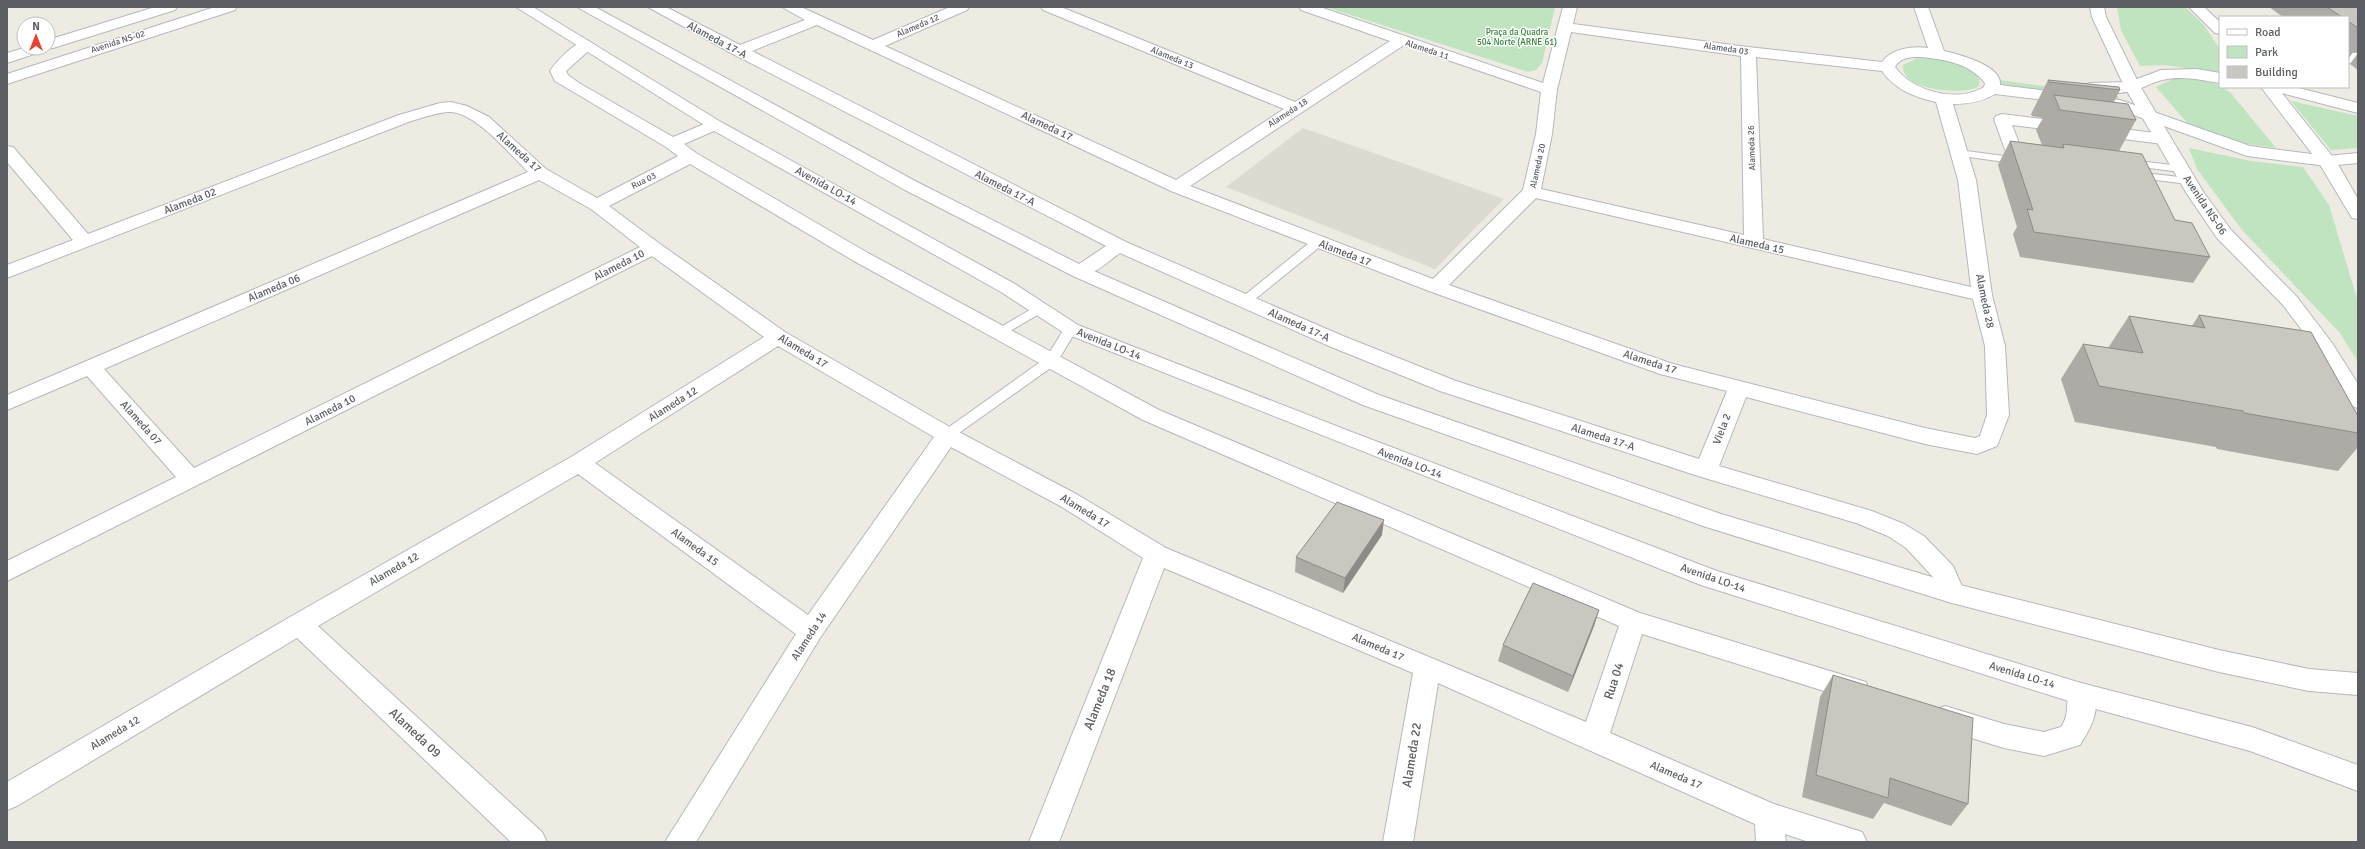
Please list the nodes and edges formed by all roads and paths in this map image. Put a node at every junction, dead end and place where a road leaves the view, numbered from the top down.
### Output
1 (170, 7) edge
2 (230, 7) edge
3 (523, 7) edge
4 (584, 7) edge
5 (654, 7) edge
6 (788, 7) edge
7 (962, 7) edge
8 (1048, 7) edge
9 (1306, 7) edge
10 (1570, 7) edge
11 (1922, 7) edge
12 (2097, 7) edge
13 (2196, 7) edge
14 (815, 21) junction
15 (2218, 26) edge
16 (1566, 27) junction
17 (1400, 41) junction
18 (56, 43) edge
19 (587, 45) junction
20 (874, 45) junction
21 (738, 51) junction
22 (1748, 52) junction
23 (1938, 54) junction
24 (1887, 67) junction
25 (2219, 78) edge
26 (7, 79) edge
27 (1990, 81) junction
28 (2132, 86) junction
29 (2271, 88) edge
30 (2280, 88) edge
31 (1549, 90) junction
32 (1943, 97) junction
33 (1295, 108) junction
34 (2358, 108) edge
35 (2148, 114) junction
36 (715, 125) junction
37 (372, 129) joint
38 (2163, 139) junction
39 (672, 143) junction
40 (7, 151) edge
41 (2051, 152) edge
42 (1959, 154) junction
43 (690, 157) junction
44 (2358, 158) edge
45 (2327, 161) junction
46 (2030, 162) edge
47 (2119, 165) edge
48 (540, 173) junction
49 (2185, 175) junction
50 (1177, 187) junction
51 (1532, 192) junction
52 (598, 205) junction
53 (2358, 214) edge
54 (85, 242) junction
55 (1318, 242) junction
56 (1754, 244) junction
57 (1119, 246) junction
58 (653, 248) junction
59 (7, 272) edge
60 (1080, 272) junction
61 (1436, 287) junction
62 (1982, 295) junction
63 (1245, 301) junction
64 (1040, 308) junction
65 (1071, 329) junction
66 (1000, 331) junction
67 (778, 337) junction
68 (1051, 361) junction
69 (90, 366) junction
70 (1738, 387) junction
71 (2358, 401) edge
72 (7, 402) edge
73 (947, 435) junction
74 (1926, 436) joint
75 (579, 464) junction
76 (1706, 470) junction
77 (191, 480) junction
78 (1157, 555) junction
79 (7, 572) edge
80 (1952, 593) junction
81 (1633, 621) junction
82 (298, 624) junction
83 (811, 631) junction
84 (1427, 667) junction
85 (2358, 684) edge
86 (2081, 694) junction
87 (1875, 696) edge
88 (1928, 713) edge
89 (1594, 740) junction
90 (2358, 778) edge
91 (7, 796) edge
92 (1770, 829) edge
93 (532, 842) edge
94 (680, 842) edge
95 (1044, 842) edge
96 (1398, 842) edge
97 (1852, 842) edge

1 - 18 street, Avenida NS-02
2 - 26 street, Avenida NS-02
3 - 19 street, Avenida LO-14
4 - 60 street
5 - 21 street, Alameda 17-A
6 - 14 street, Alameda 17
7 - 20 street, Alameda 12
8 - 33 street, Alameda 13
9 - 17 street, Alameda 11
10 - 16 street, Alameda 20
11 - 23 street
12 - 28 street, Avenida NS-06
13 - 15 street
14 - 20 street, Alameda 17
14 - 21 street
16 - 22 street, Alameda 03
16 - 31 street, Alameda 20
17 - 31 street, Alameda 11
17 - 33 street, Alameda 18
19 - 36 street, Avenida LO-14
19 - 39 street
20 - 50 street, Alameda 17
21 - 57 street, Alameda 17-A
22 - 24 street, Alameda 03
22 - 56 street, Alameda 26
23 - 24 street
23 - 27 street
24 - 32 street
25 - 28 street
27 - 28 street
27 - 32 street
27 - 35 street
28 - 35 street, Avenida NS-06
29 - 45 street
30 - 34 street
31 - 51 street, Alameda 20
32 - 42 street, Alameda 28
33 - 50 street, Alameda 18
35 - 38 street, Avenida NS-06
35 - 45 street
36 - 39 street
36 - 64 street, Avenida LO-14
37 - 48 street, Alameda 17
37 - 54 street, Alameda 02
38 - 41 street
38 - 49 street, Avenida NS-06
39 - 43 street
40 - 54 street
42 - 46 lane
42 - 62 street, Alameda 28
43 - 52 street, Rua 03
43 - 66 street
44 - 45 street
45 - 53 street
47 - 49 lane
48 - 52 street, Alameda 17
48 - 69 street, Alameda 06
49 - 71 street, Avenida NS-06
50 - 55 street, Alameda 17
51 - 56 street, Alameda 15
51 - 61 street, Alameda 20
52 - 58 street, Alameda 17
54 - 59 street, Alameda 02
55 - 61 street, Alameda 17
55 - 63 lane
56 - 62 street, Alameda 15
57 - 60 street
57 - 63 street, Alameda 17-A
58 - 67 street, Alameda 17
58 - 77 street, Alameda 10
60 - 80 street
61 - 70 street, Alameda 17
62 - 74 street, Alameda 28
63 - 76 street, Alameda 17-A
64 - 65 street, Avenida LO-14
64 - 66 lane
65 - 68 lane
65 - 86 street, Avenida LO-14
66 - 68 street
67 - 73 street, Alameda 17
67 - 75 street, Alameda 12
68 - 73 lane
68 - 81 street
69 - 72 street, Alameda 06
69 - 77 street, Alameda 07
70 - 74 street, Alameda 17
70 - 76 street, Viela 2
73 - 78 street, Alameda 17
73 - 83 street, Alameda 14
75 - 82 street, Alameda 12
75 - 83 street, Alameda 15
76 - 80 street, Alameda 17-A
77 - 79 street, Alameda 10
78 - 84 street, Alameda 17
78 - 95 street, Alameda 18
80 - 85 street
81 - 87 street
81 - 89 street, Rua 04
82 - 91 street, Alameda 12
82 - 93 street, Alameda 09
83 - 94 street, Alameda 14
84 - 89 street, Alameda 17
84 - 96 street, Alameda 22
86 - 88 street
86 - 90 street, Avenida LO-14
89 - 92 street, Alameda 17
92 - 97 street, Alameda 17

